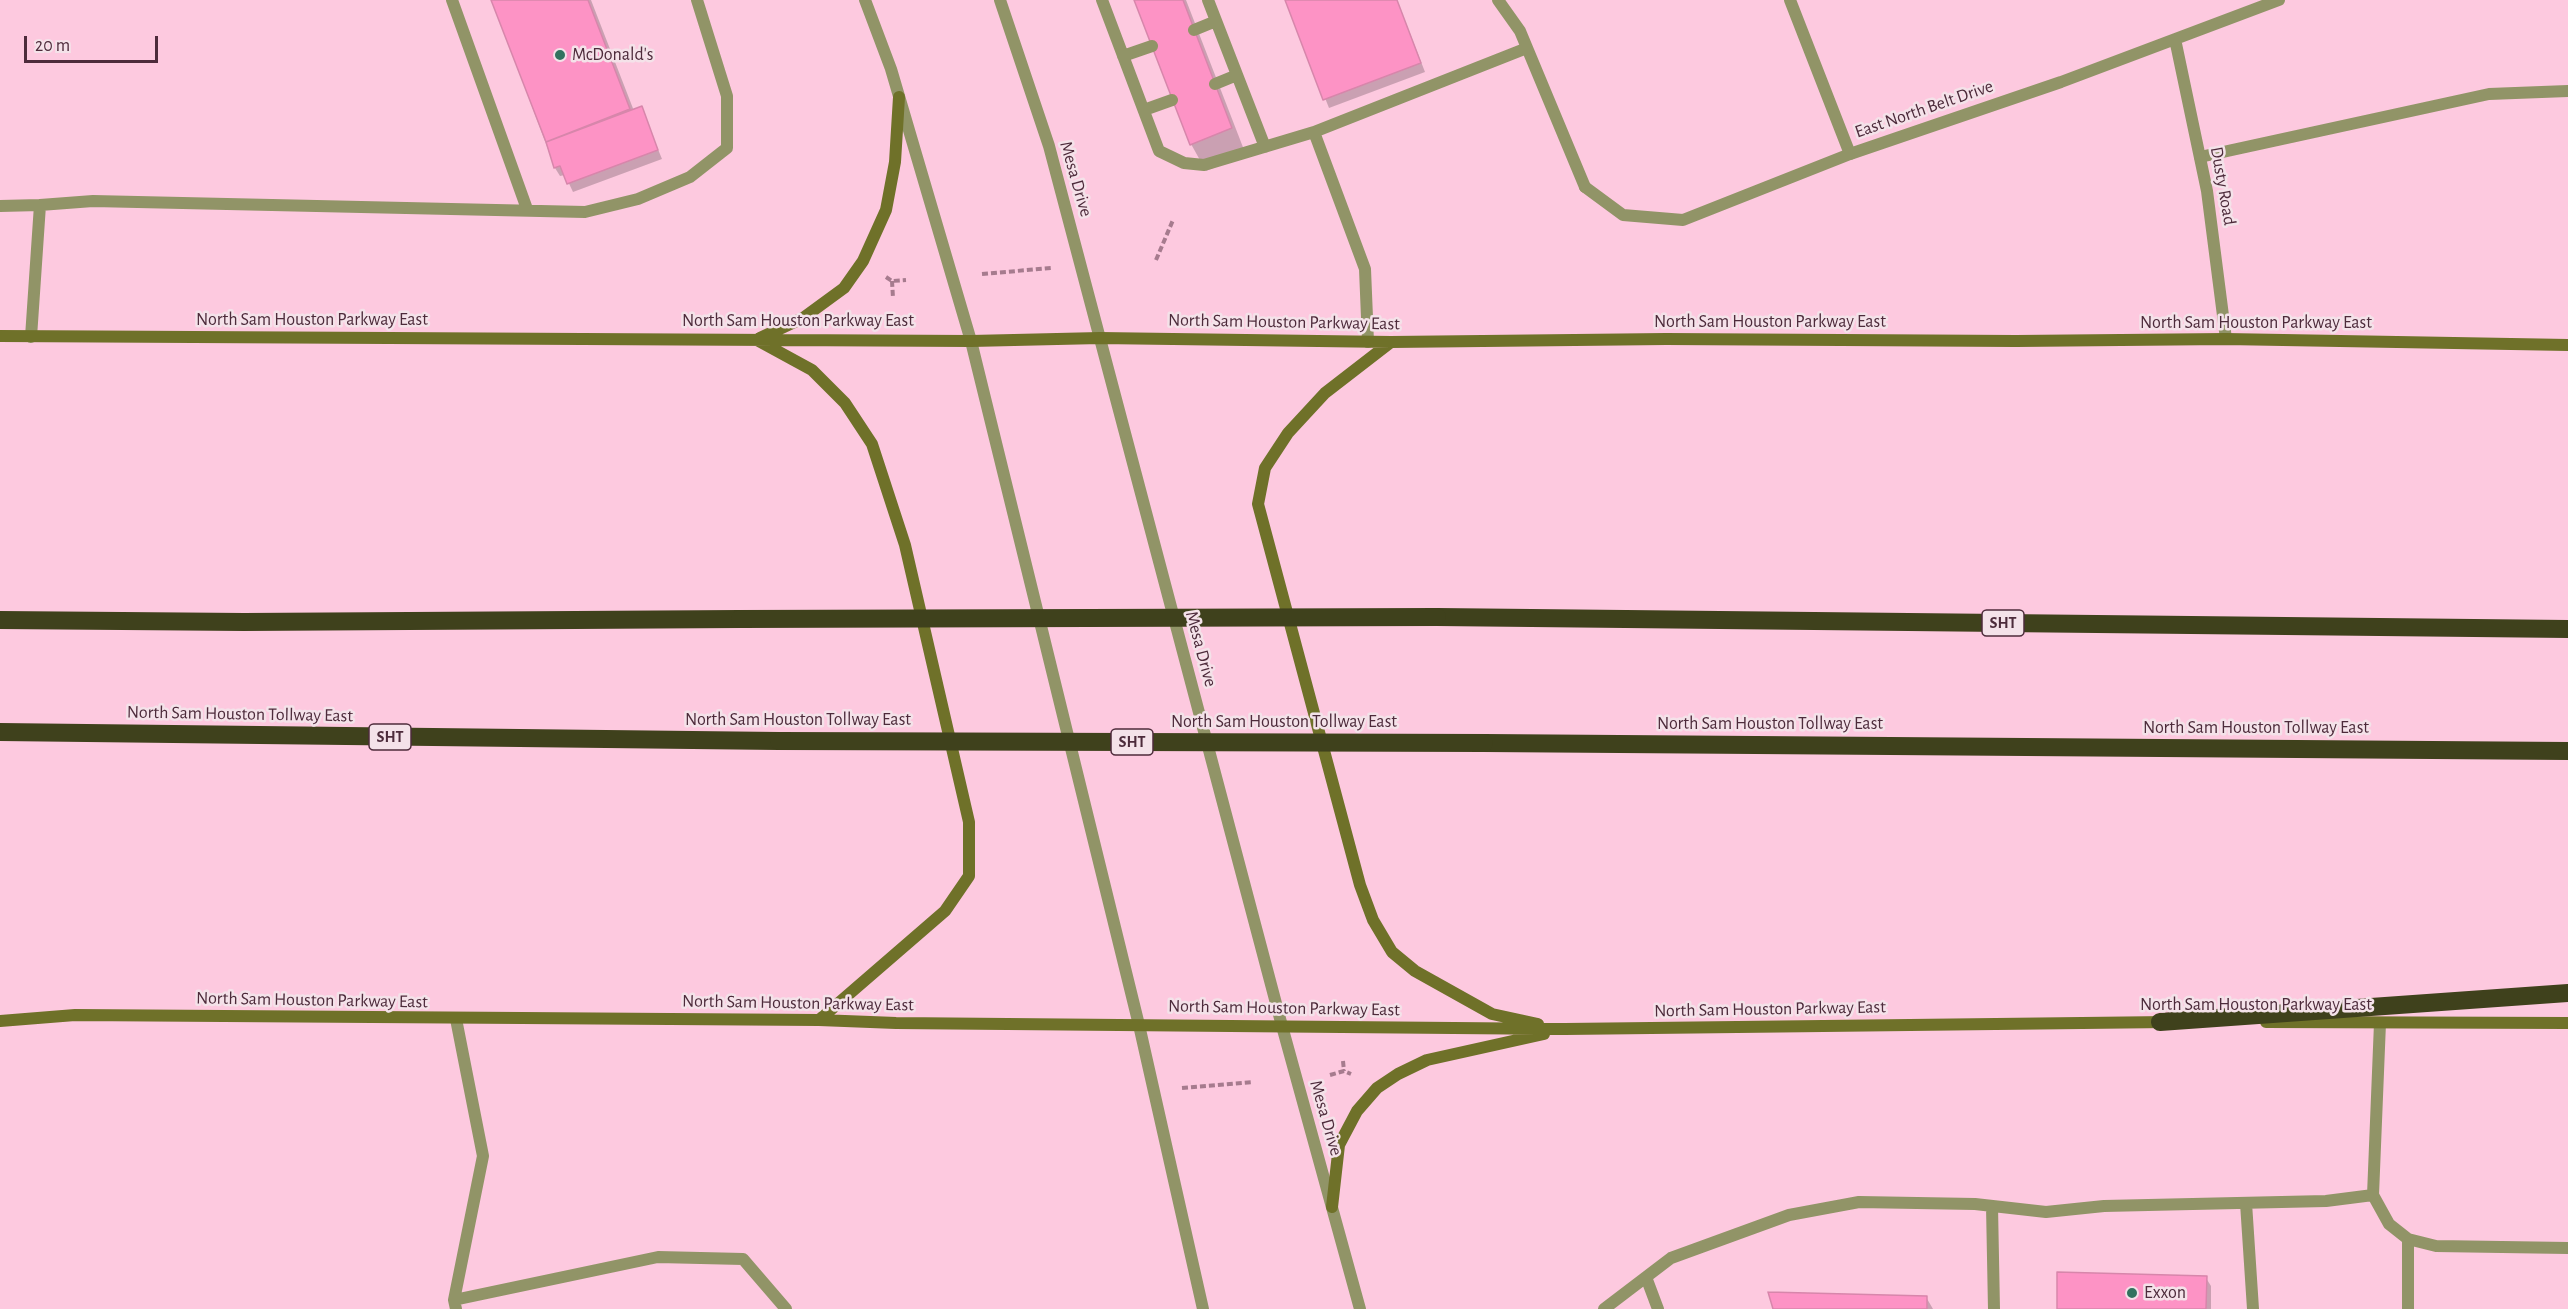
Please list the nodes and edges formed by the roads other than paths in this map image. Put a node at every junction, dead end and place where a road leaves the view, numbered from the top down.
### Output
1 (452, 0) edge
2 (697, 0) edge
3 (866, 0) edge
4 (1000, 0) edge
5 (1102, 0) edge
6 (1208, 0) edge
7 (1498, 0) edge
8 (1790, 0) edge
9 (2278, 0) edge
10 (1216, 21) junction
11 (1194, 30) dead end
12 (2175, 39) junction
13 (1152, 46) dead end
14 (1527, 48) junction
15 (1123, 56) junction
16 (1238, 75) junction
17 (1215, 84) dead end
18 (2568, 91) edge
19 (899, 97) junction
20 (1172, 100) dead end
21 (1144, 110) junction
22 (1314, 132) junction
23 (1265, 147) junction
24 (1850, 154) junction
25 (2200, 157) junction
26 (40, 205) junction
27 (0, 206) edge
28 (527, 209) junction
29 (0, 336) edge
30 (31, 336) junction
31 (1100, 338) junction
32 (756, 339) junction
33 (2226, 339) junction
34 (971, 341) junction
35 (1368, 342) junction
36 (1391, 342) junction
37 (2568, 345) edge
38 (0, 620) edge
39 (2568, 629) edge
40 (0, 732) edge
41 (2568, 751) edge
42 (2568, 993) edge
43 (456, 1019) junction
44 (819, 1020) junction
45 (0, 1021) edge
46 (2160, 1022) junction
47 (2380, 1023) junction
48 (2568, 1023) edge
49 (1138, 1025) junction
50 (1282, 1026) junction
51 (1565, 1029) junction
52 (2373, 1195) junction
53 (2246, 1203) junction
54 (1992, 1206) junction
55 (1332, 1207) junction
56 (2408, 1239) junction
57 (2568, 1248) edge
58 (1646, 1277) junction
59 (455, 1305) edge
60 (786, 1309) edge
61 (1203, 1309) edge
62 (1360, 1309) edge
63 (1604, 1309) edge
64 (1658, 1309) edge
65 (1994, 1309) edge
66 (2253, 1309) edge
67 (2408, 1309) edge

1 - 28 street
2 - 28 street
3 - 19 street
4 - 31 street, Mesa Drive
5 - 15 street
6 - 10 street
7 - 14 street
8 - 24 street
9 - 12 street, East North Belt Drive
10 - 11 street
10 - 16 street
12 - 24 street, East North Belt Drive
12 - 25 street, Dusty Road
13 - 15 street
14 - 22 street
14 - 24 street, East North Belt Drive
15 - 21 street
16 - 17 street
16 - 23 street
18 - 25 street
19 - 32 main road
19 - 34 street
20 - 21 street
21 - 23 street
22 - 23 street
22 - 35 street
25 - 33 street, Dusty Road
26 - 27 street
26 - 28 street
26 - 30 street
29 - 30 main road, North Sam Houston Parkway East
30 - 32 main road, North Sam Houston Parkway East
31 - 34 main road, North Sam Houston Parkway East
31 - 35 main road, North Sam Houston Parkway East
31 - 50 street, Mesa Drive
32 - 34 main road, North Sam Houston Parkway East
32 - 44 main road
33 - 36 main road, North Sam Houston Parkway East
33 - 37 main road, North Sam Houston Parkway East
34 - 49 street
35 - 36 main road, North Sam Houston Parkway East
36 - 51 main road
38 - 39 highway, SHT, bridge
40 - 41 highway, North Sam Houston Tollway East / SHT, bridge
42 - 46 highway
43 - 44 main road, North Sam Houston Parkway East
43 - 45 main road, North Sam Houston Parkway East
43 - 59 street
44 - 49 main road, North Sam Houston Parkway East
46 - 47 main road, North Sam Houston Parkway East
46 - 51 main road, North Sam Houston Parkway East
47 - 48 main road, North Sam Houston Parkway East
47 - 52 street
49 - 50 main road, North Sam Houston Parkway East
49 - 61 street
50 - 51 main road, North Sam Houston Parkway East
50 - 55 street, Mesa Drive
51 - 55 main road
52 - 53 street
52 - 56 street
53 - 54 street
53 - 66 street
54 - 58 street
54 - 65 street
55 - 62 street, Mesa Drive
56 - 57 street
56 - 67 street
58 - 63 street
58 - 64 street
59 - 60 street

